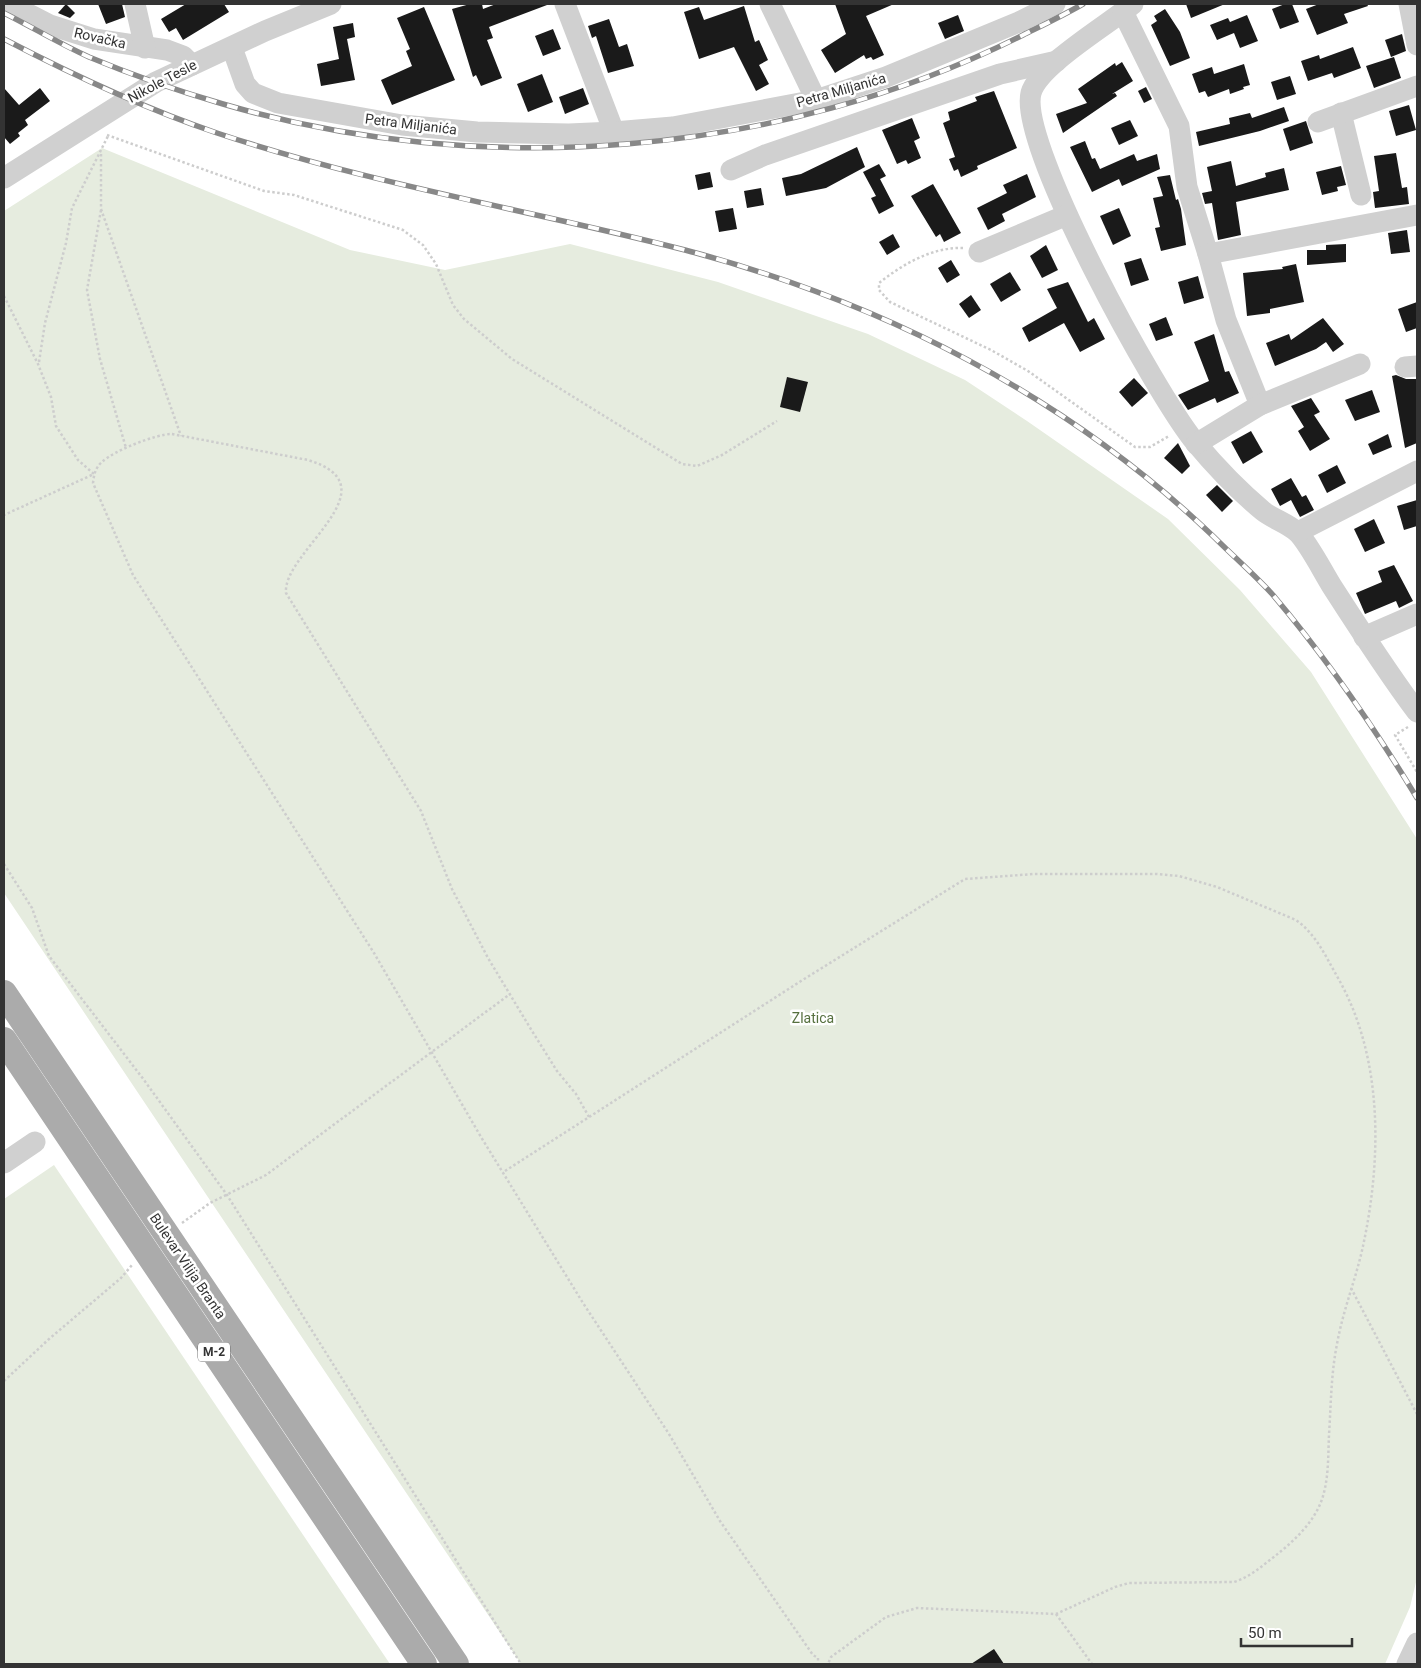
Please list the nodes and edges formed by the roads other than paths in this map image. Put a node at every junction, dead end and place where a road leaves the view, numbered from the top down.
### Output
1 (9, 4) edge
2 (135, 4) edge
3 (331, 4) edge
4 (565, 4) edge
5 (770, 4) edge
6 (1055, 4) edge
7 (1409, 4) edge
8 (1128, 8) edge
9 (1016, 13) edge
10 (1417, 45) edge
11 (145, 48) junction
12 (235, 56) dead end
13 (1058, 61) junction
14 (192, 65) junction
15 (1019, 70) junction
16 (1417, 86) edge
17 (816, 100) junction
18 (1030, 107) junction
19 (1341, 114) junction
20 (1318, 122) dead end
21 (614, 132) junction
22 (731, 170) dead end
23 (4, 178) edge
24 (1361, 195) dead end
25 (1067, 215) junction
26 (1417, 215) edge
27 (979, 252) road end
28 (1208, 254) junction
29 (1360, 364) dead end
30 (1260, 405) junction
31 (1196, 444) junction
32 (1417, 471) edge
33 (1298, 532) junction
34 (1417, 614) edge
35 (1364, 637) junction
36 (1414, 719) edge
37 (4, 993) edge
38 (4, 1040) edge
39 (35, 1142) dead end
40 (4, 1163) edge
41 (1417, 1643) edge
42 (424, 1664) edge
43 (456, 1664) edge
44 (1407, 1664) edge

1 - 11 street, Rovačka
2 - 11 street
3 - 14 street, Nikole Tesle
4 - 21 street
5 - 17 street
6 - 9 street, Petra Miljanića
7 - 10 street
8 - 13 street
8 - 28 street
9 - 17 street, Petra Miljanića
11 - 14 street, Rovačka
12 - 21 street, Petra Miljanića
13 - 15 street
13 - 18 street
14 - 23 street, Nikole Tesle
15 - 18 street
15 - 22 street
16 - 19 street
17 - 21 street, Petra Miljanića
18 - 25 street
19 - 20 street
19 - 24 street
25 - 27 street
25 - 31 street
26 - 28 street
28 - 30 street
29 - 30 street
30 - 31 street
31 - 33 street
32 - 33 street
33 - 35 street
34 - 35 street
35 - 36 street
37 - 43 main road, Bulevar Vilija Branta / M-2
38 - 42 main road, Bulevar Vilija Branta / M-2
39 - 40 street
41 - 44 street

